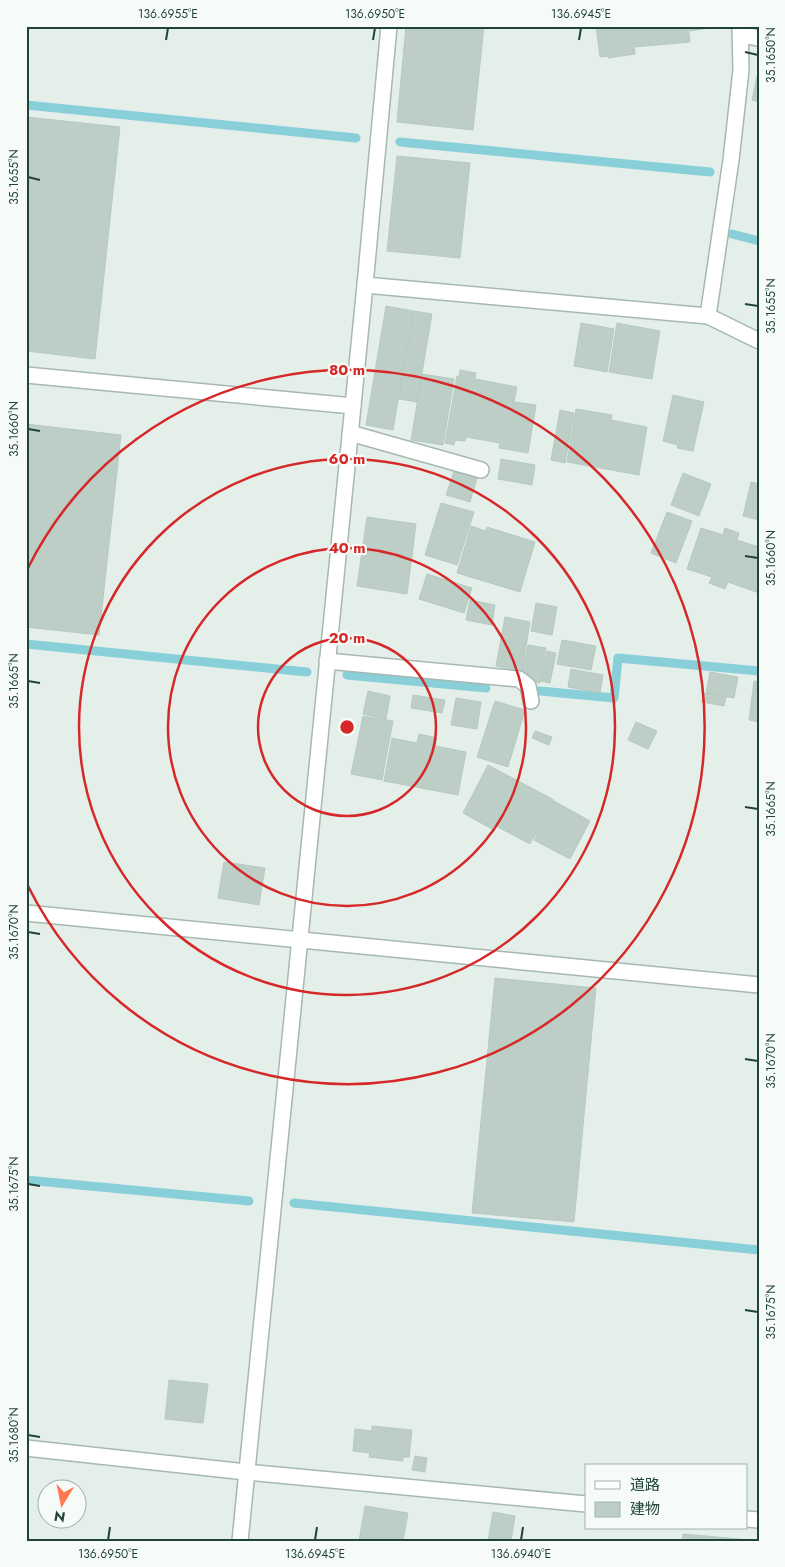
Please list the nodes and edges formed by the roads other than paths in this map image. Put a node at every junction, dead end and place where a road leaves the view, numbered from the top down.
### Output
1 (389, 26) edge
2 (740, 30) edge
3 (759, 38) edge
4 (365, 285) junction
5 (708, 316) junction
6 (759, 341) edge
7 (26, 375) edge
8 (353, 406) junction
9 (350, 433) junction
10 (480, 470) dead end
11 (327, 661) junction
12 (531, 701) dead end
13 (26, 913) edge
14 (299, 939) junction
15 (759, 985) edge
16 (26, 1448) edge
17 (246, 1472) junction
18 (585, 1504) edge
19 (240, 1541) edge

1 - 4 street
2 - 3 street
2 - 5 street
4 - 5 street
4 - 8 street
5 - 6 street
7 - 8 street
8 - 9 street
9 - 10 street
9 - 11 street
11 - 12 street
11 - 14 street
13 - 14 street
14 - 15 street
14 - 17 street
16 - 17 street
17 - 18 street
17 - 19 street

